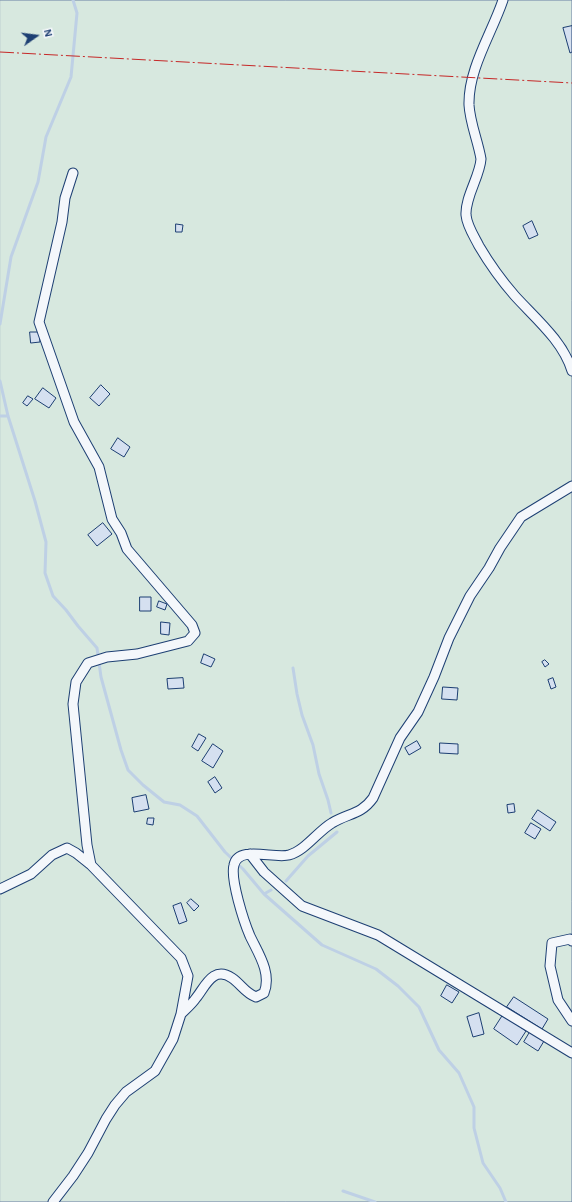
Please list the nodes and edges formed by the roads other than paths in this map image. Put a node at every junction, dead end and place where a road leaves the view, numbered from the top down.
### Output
1 (503, 0) edge
2 (73, 173) dead end
3 (572, 371) edge
4 (572, 486) edge
5 (250, 854) junction
6 (91, 865) junction
7 (0, 889) edge
8 (572, 941) edge
9 (181, 1014) junction
10 (572, 1021) edge
11 (572, 1053) edge
12 (53, 1202) edge

1 - 3 street
2 - 6 street
4 - 5 street
5 - 9 street
5 - 11 street
6 - 7 street
6 - 9 street
8 - 10 street
9 - 12 street

